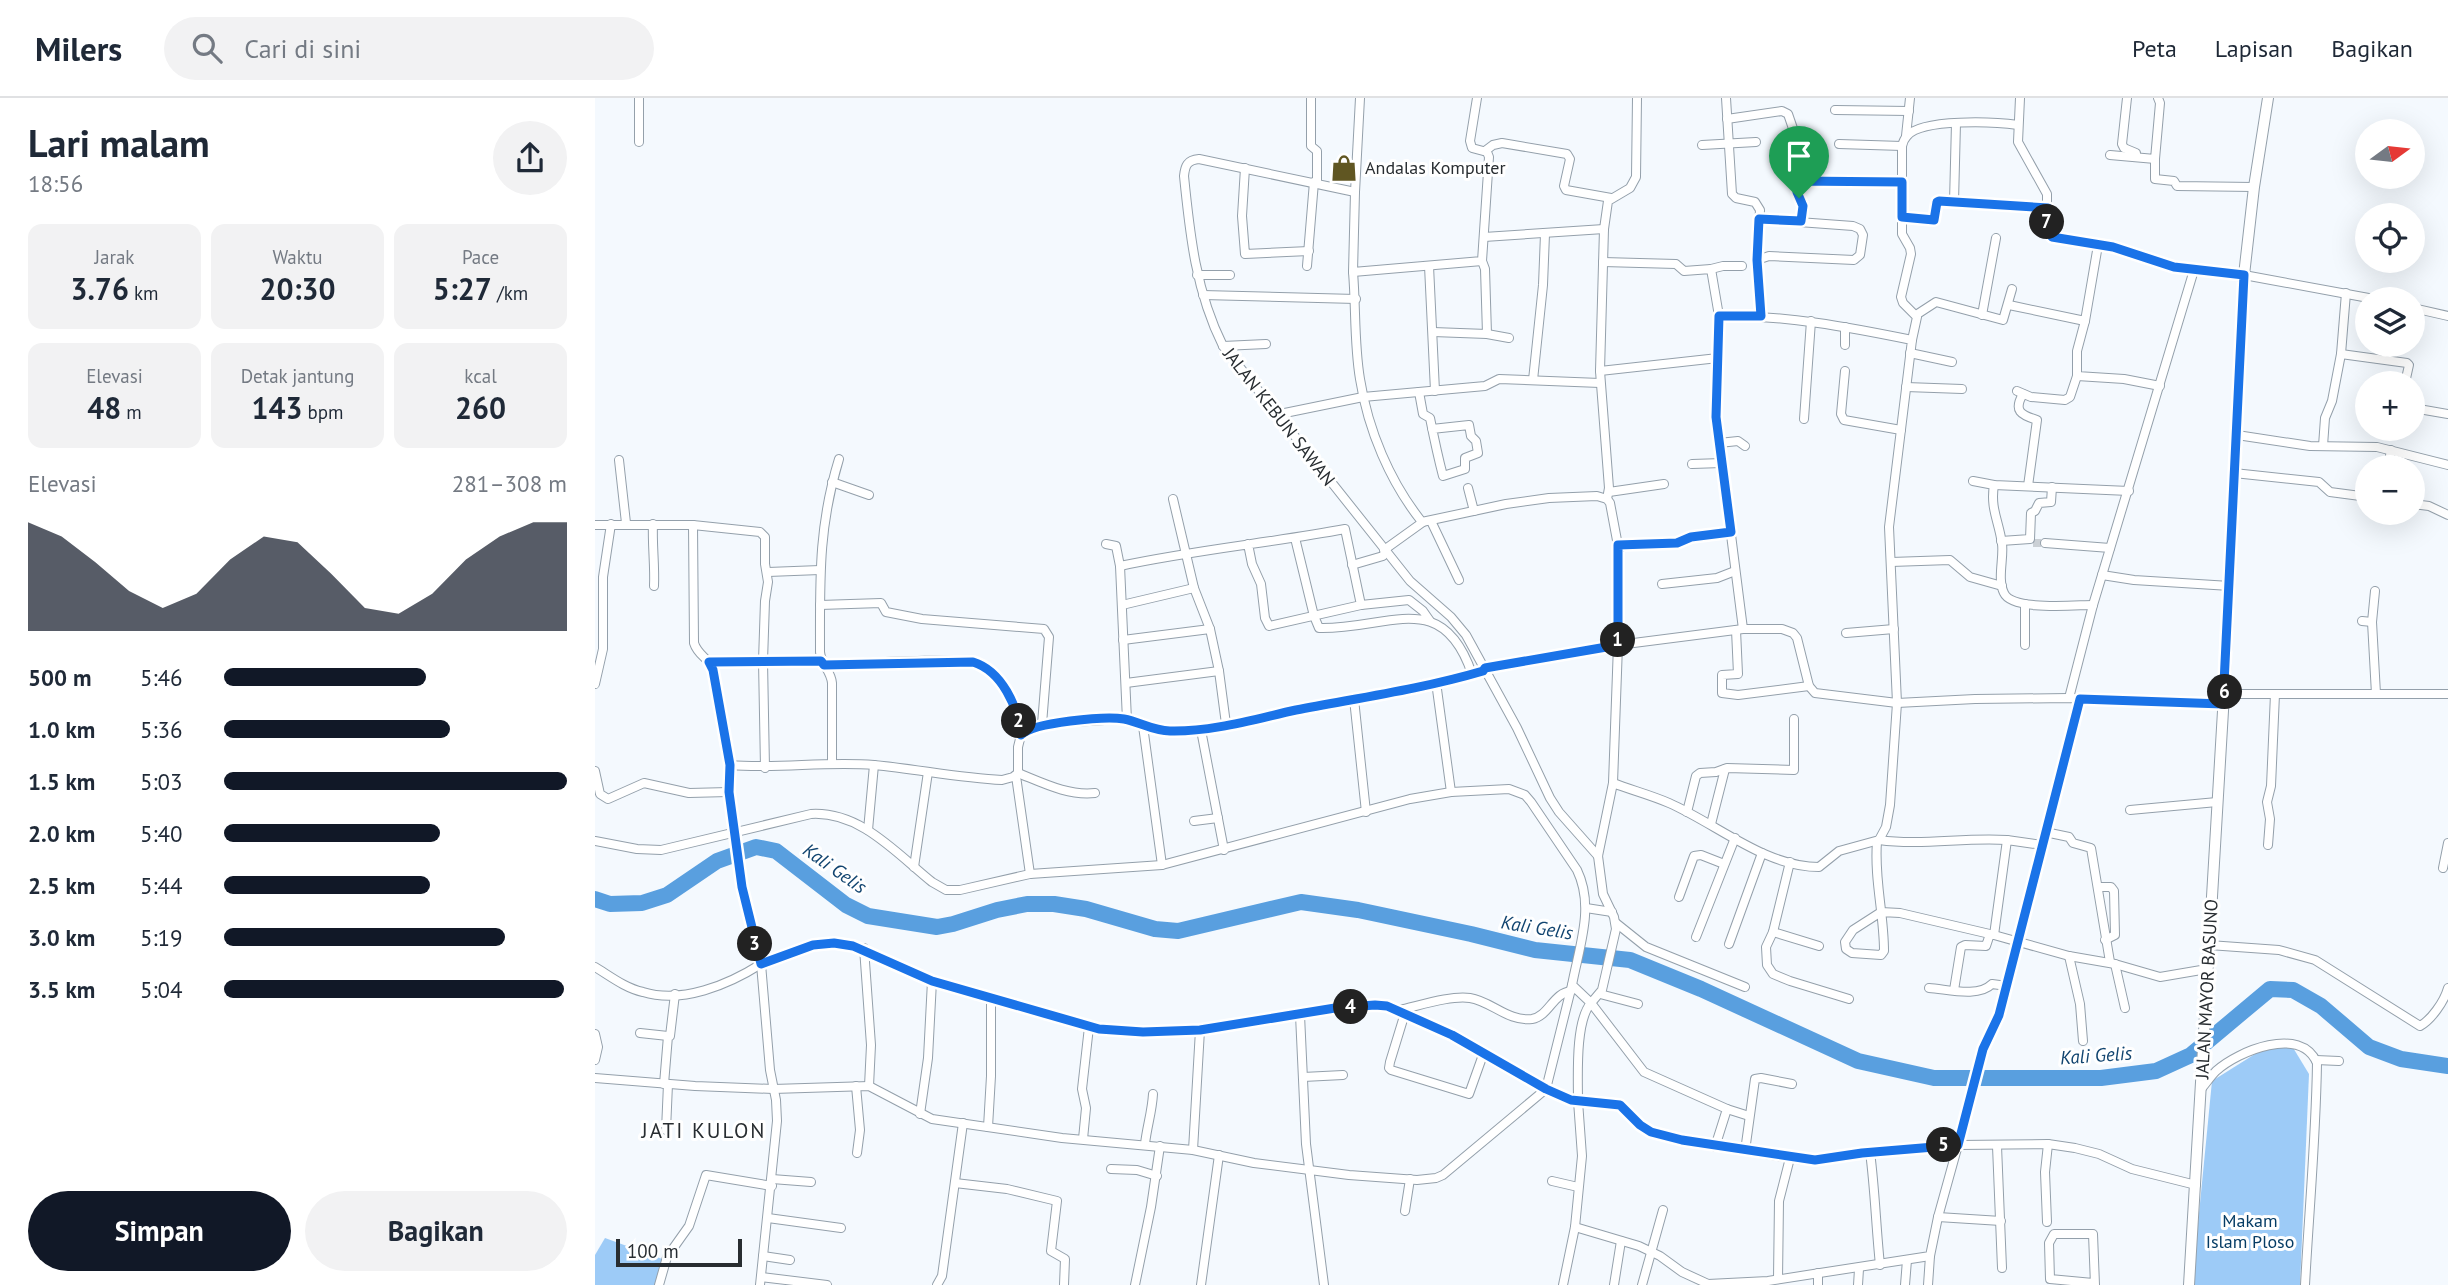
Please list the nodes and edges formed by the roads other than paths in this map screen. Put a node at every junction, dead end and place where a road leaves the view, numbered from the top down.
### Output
1 (639, 98) edge
2 (1311, 98) edge
3 (1360, 98) edge
4 (1477, 98) edge
5 (1637, 98) edge
6 (1726, 98) edge
7 (1910, 98) edge
8 (2020, 98) edge
9 (2126, 98) edge
10 (2158, 98) edge
11 (2268, 98) edge
12 (1835, 110) dead end
13 (1909, 111) junction
14 (1727, 119) junction
15 (1956, 123) junction
16 (2018, 125) junction
17 (1906, 136) junction
18 (639, 142) dead end
19 (1756, 142) dead end
20 (1728, 144) junction
21 (1839, 144) dead end
22 (1702, 145) dead end
23 (1902, 146) junction
24 (1485, 151) junction
25 (2110, 155) dead end
26 (2135, 157) junction
27 (2155, 159) junction
28 (1245, 168) junction
29 (1797, 181) junction
30 (1315, 182) junction
31 (1902, 182) junction
32 (2254, 187) junction
33 (1355, 192) junction
34 (1611, 198) junction
35 (1954, 202) junction
36 (2048, 208) junction
37 (1902, 217) junction
38 (1759, 219) junction
39 (1801, 221) junction
40 (1604, 229) junction
41 (1545, 234) junction
42 (1484, 237) junction
43 (1996, 238) dead end
44 (2098, 245) junction
45 (1309, 251) junction
46 (1757, 260) junction
47 (1482, 261) junction
48 (1603, 262) junction
49 (1307, 265) dead end
50 (1429, 266) junction
51 (1742, 267) dead end
52 (1711, 269) junction
53 (2194, 270) junction
54 (1353, 272) junction
55 (1197, 275) junction
56 (1230, 275) dead end
57 (2244, 275) junction
58 (2012, 289) dead end
59 (2346, 293) junction
60 (2355, 295) edge
61 (1203, 296) junction
62 (1356, 299) junction
63 (2009, 305) junction
64 (2425, 311) edge
65 (1916, 315) junction
66 (1982, 315) junction
67 (1719, 316) junction
68 (1761, 316) junction
69 (2448, 316) edge
70 (1811, 321) junction
71 (2085, 321) junction
72 (1845, 327) junction
73 (1433, 332) junction
74 (1487, 334) junction
75 (1509, 338) dead end
76 (1912, 340) junction
77 (1266, 344) dead end
78 (1846, 345) dead end
79 (1223, 346) junction
80 (1910, 353) junction
81 (2340, 354) junction
82 (1718, 358) junction
83 (1952, 362) dead end
84 (1599, 371) junction
85 (1845, 371) dead end
86 (2408, 371) edge
87 (2077, 376) junction
88 (1533, 380) junction
89 (1600, 383) junction
90 (2160, 386) junction
91 (1906, 387) junction
92 (1962, 389) dead end
93 (1435, 391) junction
94 (1419, 392) junction
95 (1363, 397) junction
96 (2425, 410) edge
97 (2448, 414) edge
98 (1275, 415) junction
99 (1804, 419) dead end
100 (1432, 429) junction
101 (1901, 430) junction
102 (2237, 435) junction
103 (1719, 443) junction
104 (1745, 446) dead end
105 (2323, 446) junction
106 (2391, 450) junction
107 (2390, 455) edge
108 (839, 459) dead end
109 (619, 460) dead end
110 (1722, 463) junction
111 (1692, 464) dead end
112 (2448, 465) edge
113 (2234, 473) junction
114 (1973, 481) dead end
115 (832, 482) junction
116 (1664, 484) dead end
117 (1994, 485) junction
118 (2028, 486) junction
119 (2052, 487) junction
120 (1468, 488) dead end
121 (2129, 491) junction
122 (869, 495) dead end
123 (1608, 495) junction
124 (2355, 496) edge
125 (1173, 499) dead end
126 (2425, 505) edge
127 (1474, 511) junction
128 (2448, 515) edge
129 (1427, 522) junction
130 (627, 523) junction
131 (611, 524) junction
132 (653, 524) junction
133 (693, 524) junction
134 (595, 525) edge
135 (1731, 532) junction
136 (1295, 538) junction
137 (2001, 541) junction
138 (2045, 542) tunnel mouth
139 (1106, 544) dead end
140 (1248, 544) junction
141 (1618, 545) junction
142 (2110, 548) junction
143 (1188, 552) junction
144 (1381, 554) junction
145 (1891, 562) junction
146 (1352, 565) junction
147 (1120, 566) junction
148 (820, 570) junction
149 (1735, 571) junction
150 (768, 572) junction
151 (2102, 575) junction
152 (599, 577) edge
153 (1459, 580) dead end
154 (1662, 583) dead end
155 (655, 586) dead end
156 (2002, 586) junction
157 (2230, 586) junction
158 (1194, 588) junction
159 (2375, 591) dead end
160 (2025, 604) junction
161 (820, 605) junction
162 (1122, 605) junction
163 (1361, 605) junction
164 (2093, 605) junction
165 (1314, 616) junction
166 (1430, 621) junction
167 (2362, 621) dead end
168 (2375, 622) junction
169 (1210, 629) junction
170 (1739, 629) junction
171 (1894, 629) junction
172 (1846, 633) dead end
173 (1123, 640) junction
174 (1618, 645) junction
175 (2025, 645) dead end
176 (764, 661) junction
177 (709, 662) junction
178 (823, 663) junction
179 (1219, 671) junction
180 (1479, 671) junction
181 (1738, 674) junction
182 (1437, 682) junction
183 (1126, 683) junction
184 (595, 684) edge
185 (1739, 684) dead end
186 (1809, 686) junction
187 (2275, 694) junction
188 (2376, 694) junction
189 (2448, 694) edge
190 (2069, 698) junction
191 (1354, 699) junction
192 (2080, 699) junction
193 (2224, 699) junction
194 (1897, 703) junction
195 (1794, 719) dead end
196 (1127, 720) junction
197 (1042, 724) junction
198 (1226, 724) junction
199 (1143, 726) junction
200 (1201, 730) junction
201 (1021, 735) junction
202 (832, 764) junction
203 (730, 765) junction
204 (874, 765) junction
205 (765, 768) junction
206 (1725, 769) junction
207 (595, 771) edge
208 (928, 772) junction
209 (1017, 775) junction
210 (1613, 783) junction
211 (729, 792) junction
212 (1451, 792) junction
213 (1095, 793) dead end
214 (2217, 802) junction
215 (2130, 810) dead end
216 (1366, 812) junction
217 (1687, 812) junction
218 (1218, 818) junction
219 (1194, 821) dead end
220 (1711, 824) junction
221 (868, 830) junction
222 (2045, 832) junction
223 (736, 837) junction
224 (1735, 838) junction
225 (2007, 840) junction
226 (595, 841) edge
227 (1878, 841) junction
228 (2448, 843) edge
229 (2042, 845) junction
230 (2269, 845) dead end
231 (1224, 850) junction
232 (1762, 853) junction
233 (1598, 856) junction
234 (1790, 862) junction
235 (1724, 864) junction
236 (1162, 865) junction
237 (914, 867) junction
238 (2443, 867) dead end
239 (1030, 874) junction
240 (2098, 887) junction
241 (1679, 897) dead end
242 (1587, 908) junction
243 (1612, 912) junction
244 (1881, 912) junction
245 (1616, 926) junction
246 (1773, 932) junction
247 (1992, 934) junction
248 (1696, 937) dead end
249 (2105, 940) junction
250 (2018, 942) junction
251 (1729, 944) dead end
252 (2209, 945) junction
253 (1819, 946) dead end
254 (864, 948) junction
255 (2069, 956) junction
256 (2113, 963) junction
257 (761, 964) junction
258 (595, 967) edge
259 (2207, 969) junction
260 (932, 981) junction
261 (1572, 986) junction
262 (2007, 986) junction
263 (1745, 987) dead end
264 (1929, 988) dead end
265 (2448, 988) edge
266 (1954, 990) junction
267 (1600, 994) junction
268 (675, 995) junction
269 (991, 999) junction
270 (1849, 999) dead end
271 (1591, 1003) junction
272 (2445, 1003) edge
273 (1638, 1004) dead end
274 (2125, 1008) dead end
275 (1402, 1012) junction
276 (1300, 1014) junction
277 (1089, 1027) junction
278 (1200, 1030) junction
279 (640, 1032) dead end
280 (595, 1034) edge
281 (668, 1036) junction
282 (2083, 1041) dead end
283 (1484, 1052) junction
284 (2316, 1059) junction
285 (595, 1060) edge
286 (2339, 1061) dead end
287 (1343, 1075) dead end
288 (1303, 1077) junction
289 (595, 1078) edge
290 (666, 1084) junction
291 (1792, 1084) dead end
292 (2202, 1085) junction
293 (856, 1086) junction
294 (869, 1086) junction
295 (773, 1089) junction
296 (1546, 1089) junction
297 (1153, 1094) dead end
298 (1578, 1101) junction
299 (1727, 1109) junction
300 (920, 1114) junction
301 (1748, 1116) junction
302 (963, 1123) junction
303 (988, 1127) junction
304 (666, 1130) dead end
305 (1083, 1139) junction
306 (1145, 1144) junction
307 (2048, 1144) junction
308 (1958, 1145) junction
309 (1160, 1146) junction
310 (1997, 1146) junction
311 (1716, 1147) junction
312 (1193, 1150) junction
313 (1745, 1151) junction
314 (1870, 1152) junction
315 (857, 1153) dead end
316 (1219, 1155) junction
317 (1790, 1158) junction
318 (1111, 1169) dead end
319 (1310, 1170) junction
320 (1157, 1177) junction
321 (1552, 1181) dead end
322 (811, 1182) dead end
323 (772, 1183) junction
324 (955, 1183) junction
325 (1410, 1184) junction
326 (2196, 1185) junction
327 (1578, 1187) junction
328 (1405, 1210) dead end
329 (1663, 1210) dead end
330 (1938, 1217) junction
331 (768, 1218) junction
332 (2001, 1221) junction
333 (2047, 1222) dead end
334 (1575, 1227) junction
335 (842, 1228) dead end
336 (1621, 1241) junction
337 (1651, 1251) junction
338 (763, 1256) junction
339 (1930, 1256) junction
340 (790, 1260) dead end
341 (1907, 1260) junction
342 (1880, 1265) junction
343 (2002, 1268) dead end
344 (1859, 1269) junction
345 (1818, 1273) junction
346 (1778, 1279) junction
347 (760, 1281) edge
348 (1768, 1283) edge
349 (2094, 1284) edge
350 (659, 1285) edge
351 (827, 1285) edge
352 (937, 1285) edge
353 (1064, 1285) edge
354 (1135, 1285) edge
355 (1201, 1285) edge
356 (1324, 1285) edge
357 (1563, 1285) edge
358 (1614, 1285) edge
359 (1642, 1285) edge
360 (1818, 1285) edge
361 (1858, 1285) edge
362 (1905, 1285) edge
363 (1929, 1285) edge
364 (2189, 1285) edge
365 (2305, 1285) edge

1 - 18 street
2 - 30 street
3 - 33 street
4 - 24 street
5 - 34 street
6 - 14 street
7 - 13 street
8 - 16 street
9 - 26 street
10 - 27 street
11 - 32 main road, JALAN MAYOR BASUNO
12 - 13 street
13 - 17 street
14 - 20 street
14 - 29 street
15 - 16 street
15 - 17 street
15 - 35 street
16 - 36 street
17 - 23 street
19 - 20 street
20 - 22 street
20 - 38 street
21 - 23 street
23 - 31 street
24 - 34 street
24 - 42 street
25 - 26 street
26 - 27 street
27 - 32 street
28 - 30 street, JALAN KEBUN SAWAN
28 - 45 street
28 - 55 street, JALAN KEBUN SAWAN
29 - 31 street
29 - 39 street
30 - 33 street, JALAN KEBUN SAWAN
30 - 45 street
31 - 37 street
32 - 57 main road, JALAN MAYOR BASUNO
33 - 54 street
34 - 40 street
35 - 36 street
35 - 37 street
36 - 44 street
37 - 65 street
38 - 39 street
38 - 46 street
39 - 46 street
40 - 41 street
40 - 48 street
41 - 42 street
41 - 88 street
42 - 47 street
43 - 66 street
44 - 53 street
44 - 71 street
45 - 49 street
46 - 68 street
47 - 50 street
47 - 74 street
48 - 52 street
48 - 84 street
50 - 54 street
50 - 73 street
51 - 52 street
52 - 67 street
53 - 57 street
53 - 90 street
54 - 62 street
55 - 56 street
55 - 61 street, JALAN KEBUN SAWAN
57 - 59 street
57 - 102 main road, JALAN MAYOR BASUNO
58 - 63 street
59 - 60 street
59 - 81 street
61 - 62 street
61 - 79 street, JALAN KEBUN SAWAN
62 - 95 street
63 - 66 street
63 - 71 street
64 - 69 street
65 - 66 street
65 - 76 street
67 - 68 street
67 - 82 street
68 - 70 street
70 - 72 street
70 - 99 street
71 - 87 street
72 - 76 street
72 - 78 street
73 - 74 street
73 - 93 street
74 - 75 street
76 - 80 street
77 - 79 street
79 - 98 street, JALAN KEBUN SAWAN
80 - 83 street
80 - 91 street
81 - 86 street
81 - 105 street
82 - 84 street
82 - 103 street
84 - 89 street
85 - 101 street
87 - 90 street
87 - 118 street
88 - 89 street
88 - 93 street
89 - 123 street
90 - 121 street
91 - 92 street
91 - 101 street
93 - 94 street
94 - 95 street
94 - 100 street
95 - 98 street
95 - 129 street
96 - 97 street
98 - 144 street, JALAN KEBUN SAWAN
100 - 100 street
101 - 145 street
102 - 105 street
102 - 113 main road, JALAN MAYOR BASUNO
103 - 104 street
103 - 110 street
105 - 106 street
106 - 107 street
106 - 112 street
108 - 115 street
109 - 130 street
110 - 111 street
110 - 135 street
113 - 124 street
113 - 157 main road, JALAN MAYOR BASUNO
114 - 117 street
115 - 122 street
115 - 148 street
116 - 123 street
117 - 118 street
117 - 137 street
118 - 119 street
119 - 121 street
119 - 137 street
120 - 127 street
121 - 142 street
123 - 127 street
123 - 141 street
125 - 143 street
126 - 128 street
127 - 129 street
129 - 144 street
129 - 153 street
130 - 131 street
130 - 132 street
131 - 134 street
131 - 152 street
132 - 133 street
132 - 155 street
133 - 150 street
133 - 177 street
135 - 141 street
135 - 149 street
136 - 140 street
136 - 146 street
136 - 165 street
137 - 156 street
138 - 142 street
139 - 147 street
140 - 143 street
140 - 165 street
141 - 174 street
142 - 151 street
143 - 147 street
143 - 158 street
144 - 146 street
144 - 180 street, JALAN KEBUN SAWAN
145 - 156 street
145 - 171 street
146 - 163 street
147 - 162 street
148 - 150 street
148 - 161 street
149 - 154 street
149 - 170 street
150 - 176 street
151 - 157 street
151 - 164 street
152 - 184 street
156 - 160 street
157 - 193 main road, JALAN MAYOR BASUNO
158 - 162 street
158 - 169 street
159 - 168 street
160 - 164 street
160 - 175 street
161 - 178 street
161 - 197 street
162 - 173 street
163 - 165 street
163 - 166 street
164 - 190 street
165 - 166 street
166 - 180 street
167 - 168 street
168 - 188 street
169 - 173 street
169 - 179 street
170 - 174 street
170 - 181 street
170 - 186 street
171 - 172 street
171 - 194 street
173 - 183 street
174 - 180 street
174 - 210 street
176 - 177 street
176 - 178 street
176 - 205 street
177 - 203 street
178 - 201 street
178 - 202 street
179 - 183 street
179 - 198 street
180 - 182 street
180 - 233 street
181 - 185 street
181 - 186 street
182 - 191 street
182 - 212 street
183 - 196 street
186 - 194 street
187 - 188 street
187 - 193 street
187 - 230 street
188 - 189 street
190 - 192 street
190 - 194 street
191 - 198 street
191 - 216 street
192 - 193 street
192 - 222 street
193 - 214 main road, JALAN MAYOR BASUNO
194 - 227 street
195 - 206 street
196 - 197 street
196 - 199 street
197 - 201 street
198 - 200 street
199 - 200 street
199 - 236 street
200 - 218 street
201 - 209 street
202 - 204 street
202 - 205 street
203 - 205 street
203 - 211 street
204 - 208 street
204 - 221 street
206 - 217 street
206 - 220 street
207 - 211 street
208 - 209 street
208 - 237 street
209 - 213 street
209 - 239 street
210 - 217 street
210 - 233 street
211 - 223 street
212 - 216 street
212 - 242 street
214 - 215 street
214 - 252 main road, JALAN MAYOR BASUNO
216 - 231 street
217 - 220 street
218 - 219 street
218 - 231 street
220 - 224 street
221 - 223 street
221 - 237 street
222 - 229 street
222 - 240 street
223 - 226 street
223 - 257 street
224 - 232 street
224 - 235 street
225 - 227 street
225 - 229 street
225 - 247 street
227 - 234 street
227 - 244 street
228 - 238 street
229 - 250 street
231 - 236 street
232 - 234 street
232 - 251 street
233 - 243 street
234 - 246 street
235 - 241 street
235 - 248 street
236 - 239 street
237 - 239 street
240 - 249 street
240 - 249 street
242 - 243 street
242 - 261 street
243 - 245 street
244 - 244 street
244 - 247 street
245 - 263 street
245 - 267 street
246 - 253 street
246 - 270 street
247 - 250 street
247 - 266 street
249 - 256 street
250 - 255 street
250 - 262 street
252 - 259 main road, JALAN MAYOR BASUNO
252 - 272 street
254 - 257 street
254 - 260 street
254 - 294 street
255 - 256 street
255 - 282 street
256 - 259 street
256 - 274 street
257 - 268 street
257 - 295 street
258 - 268 street
259 - 292 main road, JALAN MAYOR BASUNO
260 - 269 street
260 - 300 street
261 - 271 street
261 - 275 street
261 - 296 street
262 - 266 street
262 - 308 street
264 - 266 street
265 - 272 street
267 - 271 street
267 - 273 street
268 - 281 street
269 - 277 street
269 - 303 street
271 - 298 street
271 - 299 street
275 - 276 street
275 - 283 street
275 - 283 street
276 - 278 street
276 - 288 street
277 - 278 street
277 - 305 street
278 - 312 street
279 - 281 street
280 - 285 street
281 - 290 street
283 - 296 street
284 - 286 street
284 - 292 street
284 - 365 street
287 - 288 street
288 - 319 street
289 - 290 street
290 - 295 street
290 - 304 street
291 - 301 street
292 - 326 main road, JALAN MAYOR BASUNO
293 - 294 street
293 - 295 street
293 - 315 street
294 - 300 street
295 - 323 street
296 - 298 street
296 - 325 street
297 - 306 street
298 - 311 street
298 - 327 street
299 - 301 street
299 - 311 street
300 - 302 street
301 - 313 street
302 - 303 street
302 - 324 street
303 - 305 street
305 - 306 street
306 - 309 street
307 - 310 street
307 - 326 street
307 - 333 street
308 - 310 street
308 - 314 street
308 - 330 street
309 - 312 street
309 - 320 street
310 - 332 street
311 - 313 street
312 - 316 street
313 - 317 street
314 - 317 street
314 - 342 street
316 - 319 street
316 - 355 street
317 - 346 street
318 - 320 street
319 - 325 street
319 - 356 street
320 - 354 street
321 - 327 street
322 - 323 street
323 - 331 street
323 - 350 street
324 - 352 street
324 - 353 street
325 - 328 street
326 - 364 main road, JALAN MAYOR BASUNO
327 - 334 street
329 - 337 street
330 - 332 street
330 - 339 street
331 - 335 street
331 - 338 street
332 - 343 street
334 - 336 street
334 - 357 street
336 - 337 street
336 - 358 street
337 - 348 street
337 - 359 street
338 - 340 street
338 - 347 street
339 - 341 street
339 - 363 street
341 - 342 street
341 - 362 street
342 - 344 street
344 - 345 street
344 - 361 street
345 - 346 street
345 - 360 street
346 - 348 street
347 - 351 street
349 - 349 street

